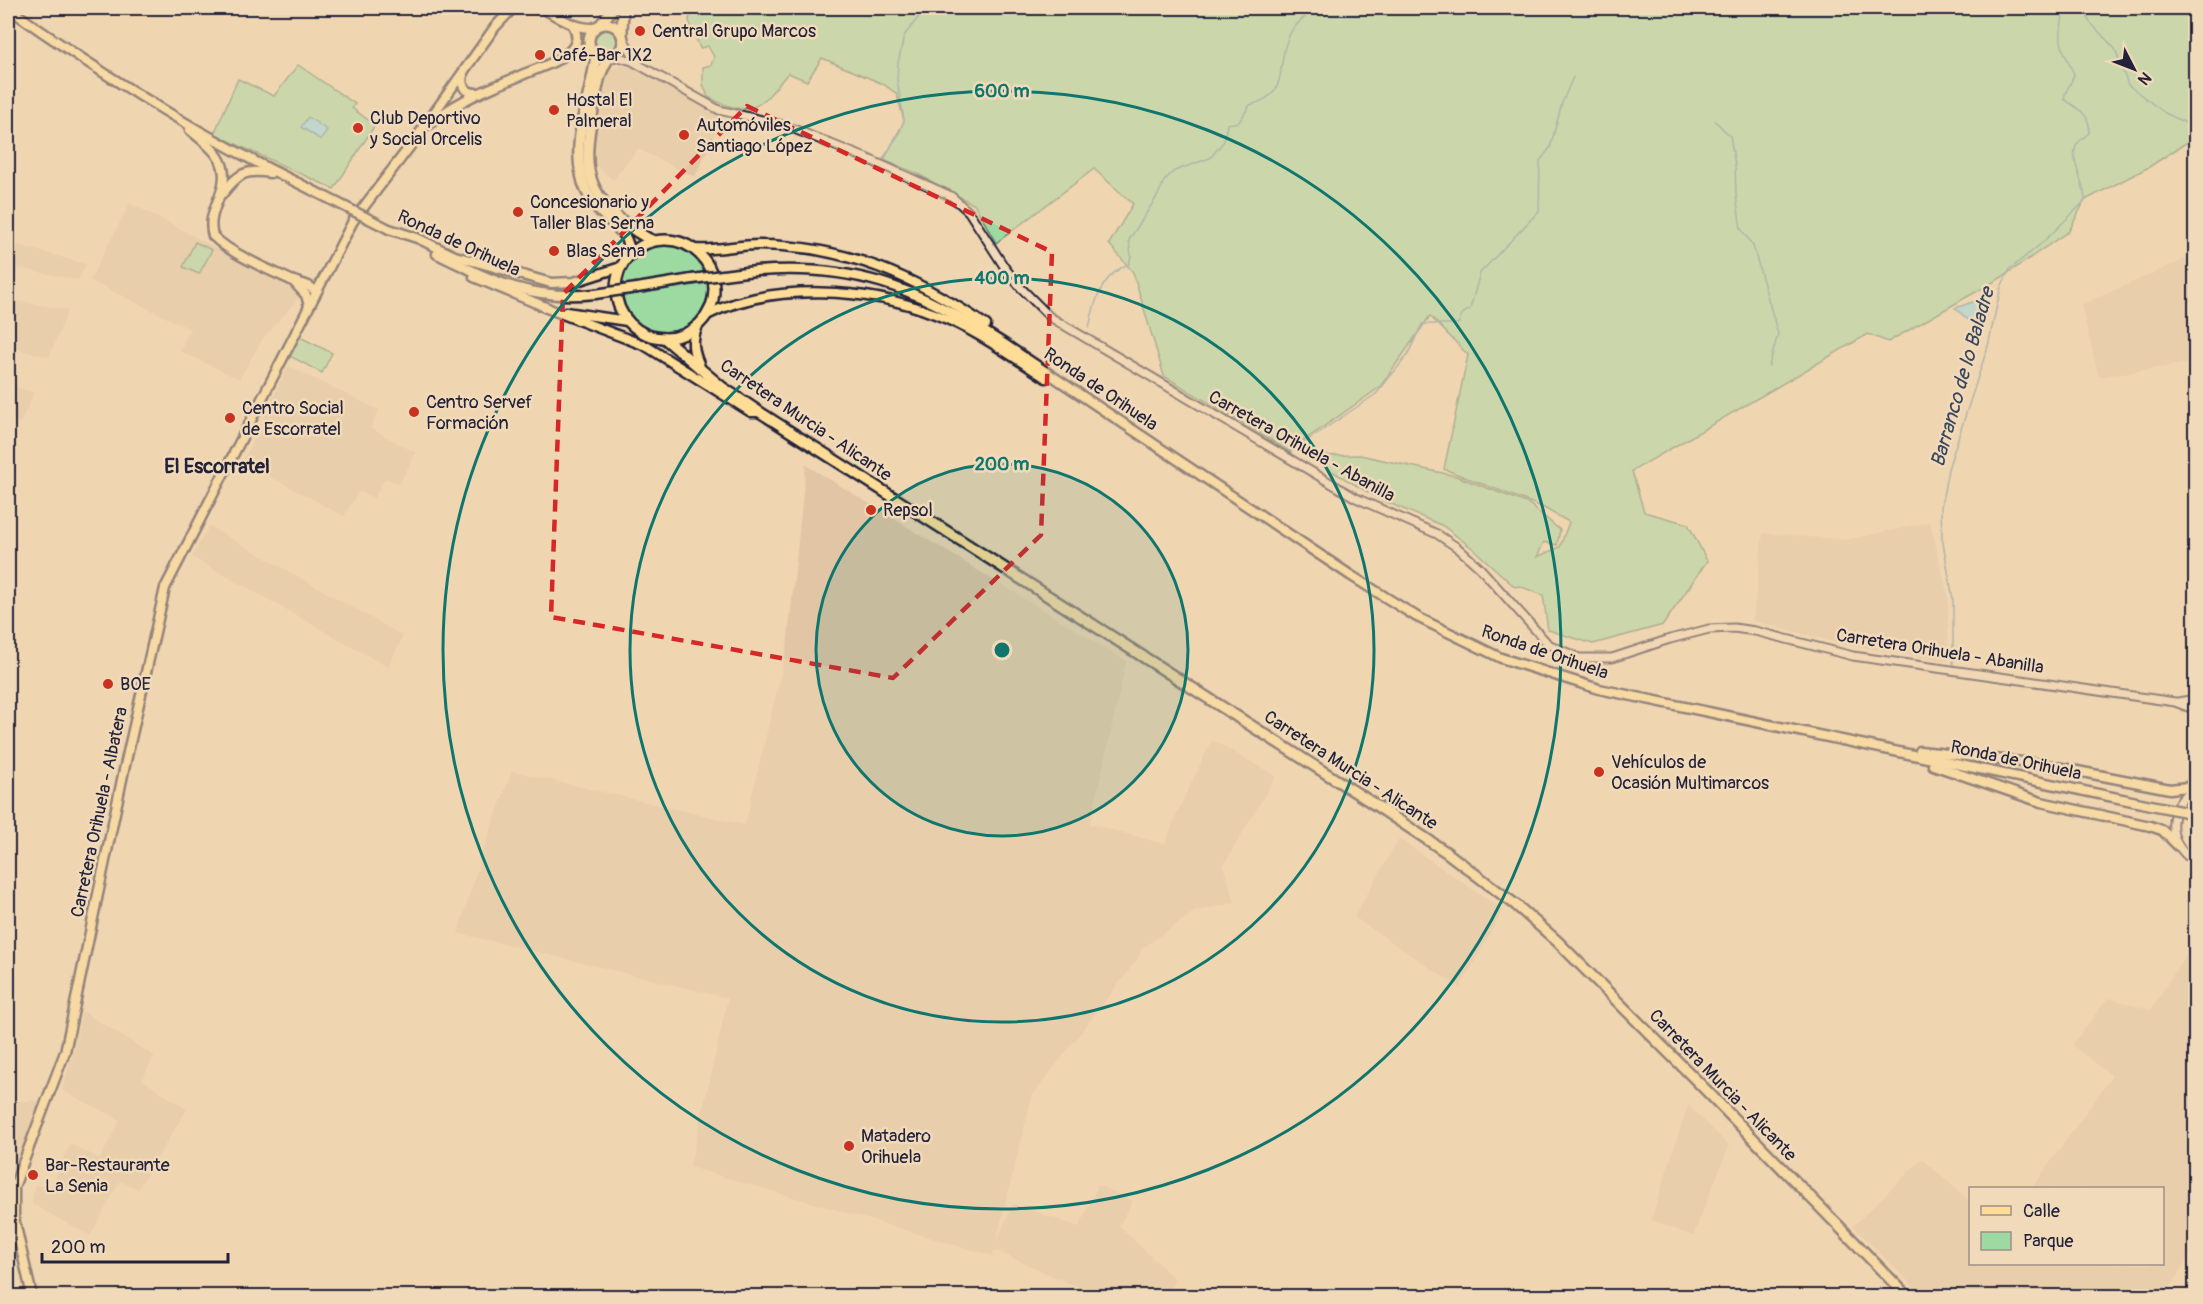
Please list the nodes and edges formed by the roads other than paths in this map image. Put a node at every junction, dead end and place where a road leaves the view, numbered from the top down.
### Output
1 (8, 8) edge
2 (508, 8) edge
3 (513, 8) edge
4 (542, 8) edge
5 (613, 8) edge
6 (623, 8) edge
7 (505, 17) junction
8 (573, 26) junction
9 (598, 26) junction
10 (623, 36) junction
11 (570, 51) junction
12 (594, 53) junction
13 (612, 57) junction
14 (640, 65) junction
15 (463, 74) junction
16 (478, 93) junction
17 (174, 116) junction
18 (417, 137) junction
19 (279, 174) junction
20 (219, 198) junction
21 (389, 229) junction
22 (654, 241) junction
23 (694, 249) junction
24 (438, 254) junction
25 (629, 256) junction
26 (621, 267) junction
27 (327, 270) junction
28 (294, 281) junction
29 (316, 292) junction
30 (309, 306) junction
31 (544, 308) junction
32 (707, 315) junction
33 (627, 321) junction
34 (697, 327) junction
35 (664, 338) junction
36 (700, 367) junction
37 (1068, 387) junction
38 (760, 412) junction
39 (1138, 434) junction
40 (2196, 699) edge
41 (2175, 702) junction
42 (2196, 710) edge
43 (1788, 729) junction
44 (1837, 739) junction
45 (2196, 787) edge
46 (2195, 814) edge
47 (2178, 846) junction
48 (2196, 863) edge
49 (32, 1296) edge
50 (1907, 1296) edge

1 - 17 main road, Ronda de Orihuela
2 - 7 street
3 - 7 main road
4 - 8 main road
5 - 9 highway
6 - 10 highway
7 - 15 main road
8 - 9 main road
8 - 11 main road
9 - 10 highway
9 - 12 highway
10 - 13 highway
10 - 14 street, Carretera Orihuela - Abanilla
11 - 12 main road
11 - 16 main road
12 - 13 highway
12 - 25 highway
13 - 14 street, Carretera Orihuela - Abanilla
13 - 22 highway
14 - 41 street, Carretera Orihuela - Abanilla
15 - 16 main road
15 - 18 main road
16 - 18 main road
17 - 19 main road, Ronda de Orihuela
17 - 20 main road
18 - 27 main road, Carretera Orihuela - Albatera
19 - 20 main road
19 - 21 main road, Ronda de Orihuela, bridge
20 - 28 main road
21 - 24 main road, Ronda de Orihuela
21 - 26 main road
22 - 23 highway
22 - 25 highway
23 - 32 highway
23 - 37 main road
24 - 31 main road
24 - 37 main road, Ronda de Orihuela, bridge
25 - 26 highway
26 - 33 highway
27 - 28 main road
27 - 29 main road, Carretera Orihuela - Albatera
28 - 29 main road
28 - 30 main road
29 - 30 main road, Carretera Orihuela - Albatera
30 - 49 main road, Carretera Orihuela - Albatera
31 - 33 main road
31 - 38 main road
32 - 34 highway
32 - 39 main road
33 - 35 highway
34 - 35 highway
34 - 36 highway, Carretera Murcia - Alicante
35 - 36 highway, Carretera Murcia - Alicante
36 - 38 highway, Carretera Murcia - Alicante
37 - 39 main road, Ronda de Orihuela
38 - 50 highway, Carretera Murcia - Alicante
39 - 43 main road, Ronda de Orihuela
40 - 41 street, Carretera Orihuela - Abanilla
41 - 42 street, Carretera Orihuela - Abanilla
43 - 44 main road, Ronda de Orihuela
43 - 45 main road
44 - 46 main road, Ronda de Orihuela, bridge
44 - 47 main road
45 - 47 street
47 - 48 street

